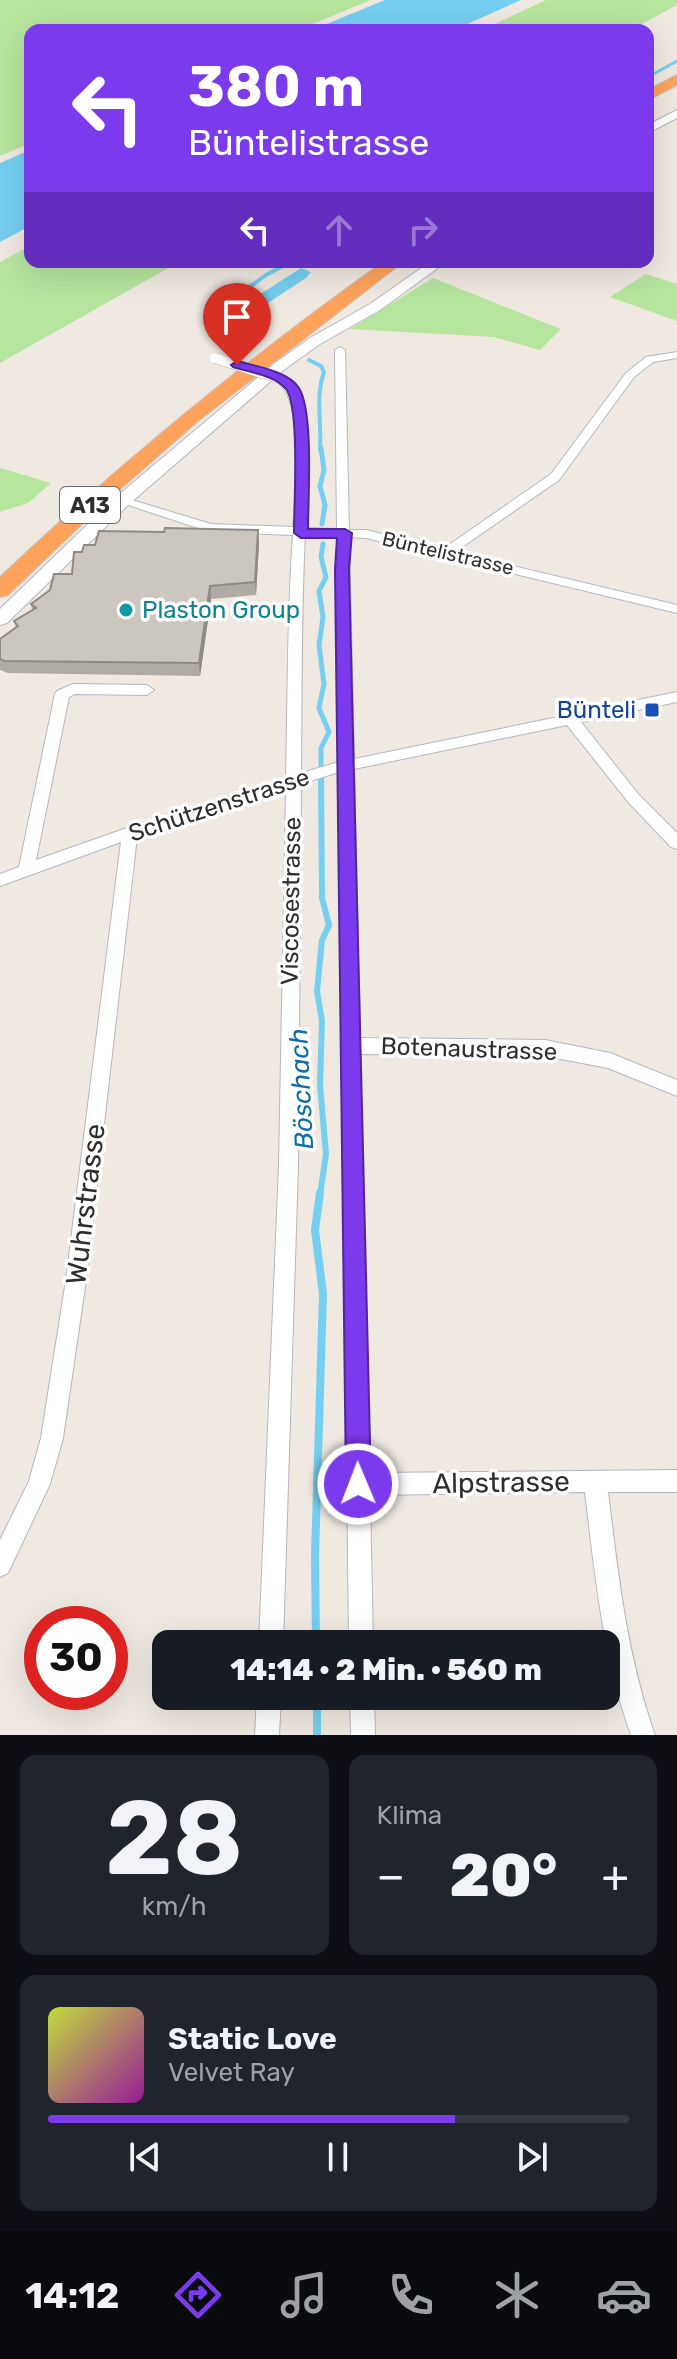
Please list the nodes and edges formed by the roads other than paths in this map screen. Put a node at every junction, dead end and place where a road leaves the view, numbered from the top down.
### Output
1 (677, 79) edge
2 (677, 91) edge
3 (654, 92) edge
4 (654, 104) edge
5 (677, 113) edge
6 (654, 126) edge
7 (364, 268) edge
8 (386, 268) edge
9 (430, 268) edge
10 (340, 350) dead end
11 (677, 355) edge
12 (215, 358) dead end
13 (122, 501) junction
14 (301, 533) junction
15 (345, 533) junction
16 (446, 552) junction
17 (0, 566) edge
18 (0, 590) edge
19 (677, 609) edge
20 (0, 619) edge
21 (147, 690) dead end
22 (677, 697) edge
23 (569, 717) junction
24 (341, 767) junction
25 (297, 780) junction
26 (130, 833) junction
27 (677, 843) edge
28 (27, 868) junction
29 (0, 880) edge
30 (351, 1046) junction
31 (677, 1088) edge
32 (595, 1481) junction
33 (677, 1481) edge
34 (358, 1484) junction
35 (0, 1565) edge
36 (272, 1630) edge
37 (361, 1630) edge
38 (268, 1710) edge
39 (362, 1710) edge
40 (267, 1735) edge
41 (363, 1735) edge
42 (643, 1735) edge

1 - 3 highway
2 - 4 highway
5 - 6 street
7 - 17 highway, A13
8 - 18 highway, A13
9 - 13 street
10 - 15 street
11 - 16 street
12 - 14 street, Viscosestrasse, bridge
13 - 14 street, Büntelistrasse
13 - 20 street
14 - 15 street, Büntelistrasse
14 - 25 street, Viscosestrasse
15 - 16 street, Büntelistrasse
15 - 24 street
16 - 19 street, Büntelistrasse
21 - 28 street
22 - 23 street, Schützenstrasse
23 - 24 street, Schützenstrasse
23 - 27 street
24 - 25 street, Schützenstrasse
24 - 30 street
25 - 26 street, Schützenstrasse
25 - 36 street, Viscosestrasse
26 - 28 street, Schützenstrasse
26 - 35 street, Wuhrstrasse
28 - 29 street, Schützenstrasse
30 - 31 street, Botenaustrasse
30 - 34 street
32 - 33 street, Alpstrasse
32 - 34 street, Alpstrasse
32 - 42 street, Alpstrasse
34 - 37 street
38 - 40 street
39 - 41 street

